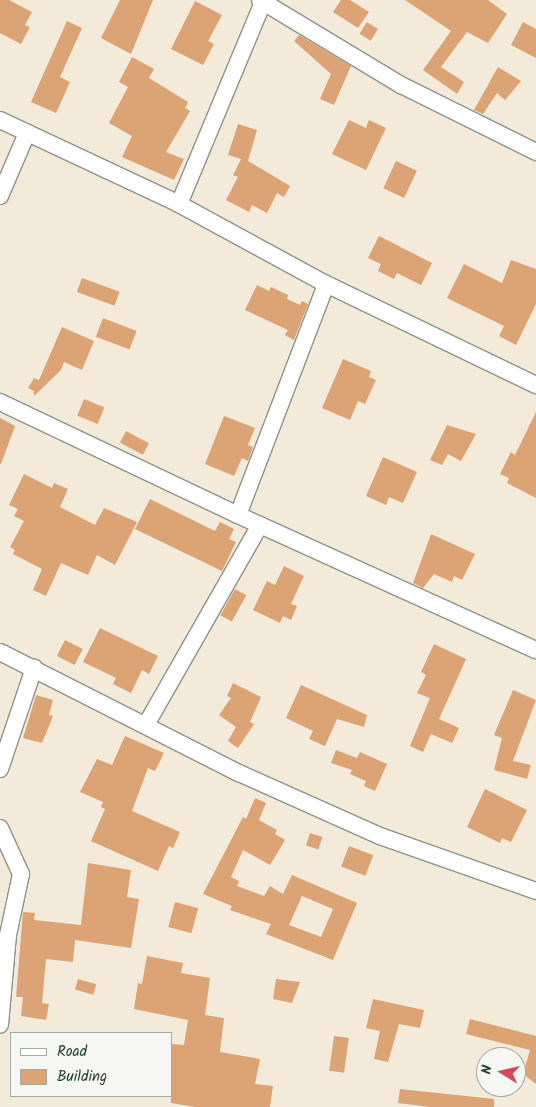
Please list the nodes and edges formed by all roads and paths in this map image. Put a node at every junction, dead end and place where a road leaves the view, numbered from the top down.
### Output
1 (262, 1) edge
2 (0, 120) edge
3 (27, 133) junction
4 (536, 152) edge
5 (0, 196) edge
6 (179, 204) junction
7 (326, 284) junction
8 (536, 385) edge
9 (0, 402) edge
10 (238, 515) junction
11 (260, 525) junction
12 (536, 650) edge
13 (0, 652) edge
14 (34, 668) junction
15 (147, 723) junction
16 (0, 769) edge
17 (0, 828) edge
18 (536, 891) edge
19 (0, 1025) edge

1 - 4 street
1 - 6 street
2 - 3 street
3 - 5 street
3 - 6 street
6 - 7 street
7 - 8 street
7 - 10 street
9 - 10 street
10 - 11 street
11 - 12 street
11 - 15 street
13 - 14 street
14 - 15 street
14 - 16 street
15 - 18 street
17 - 19 street

